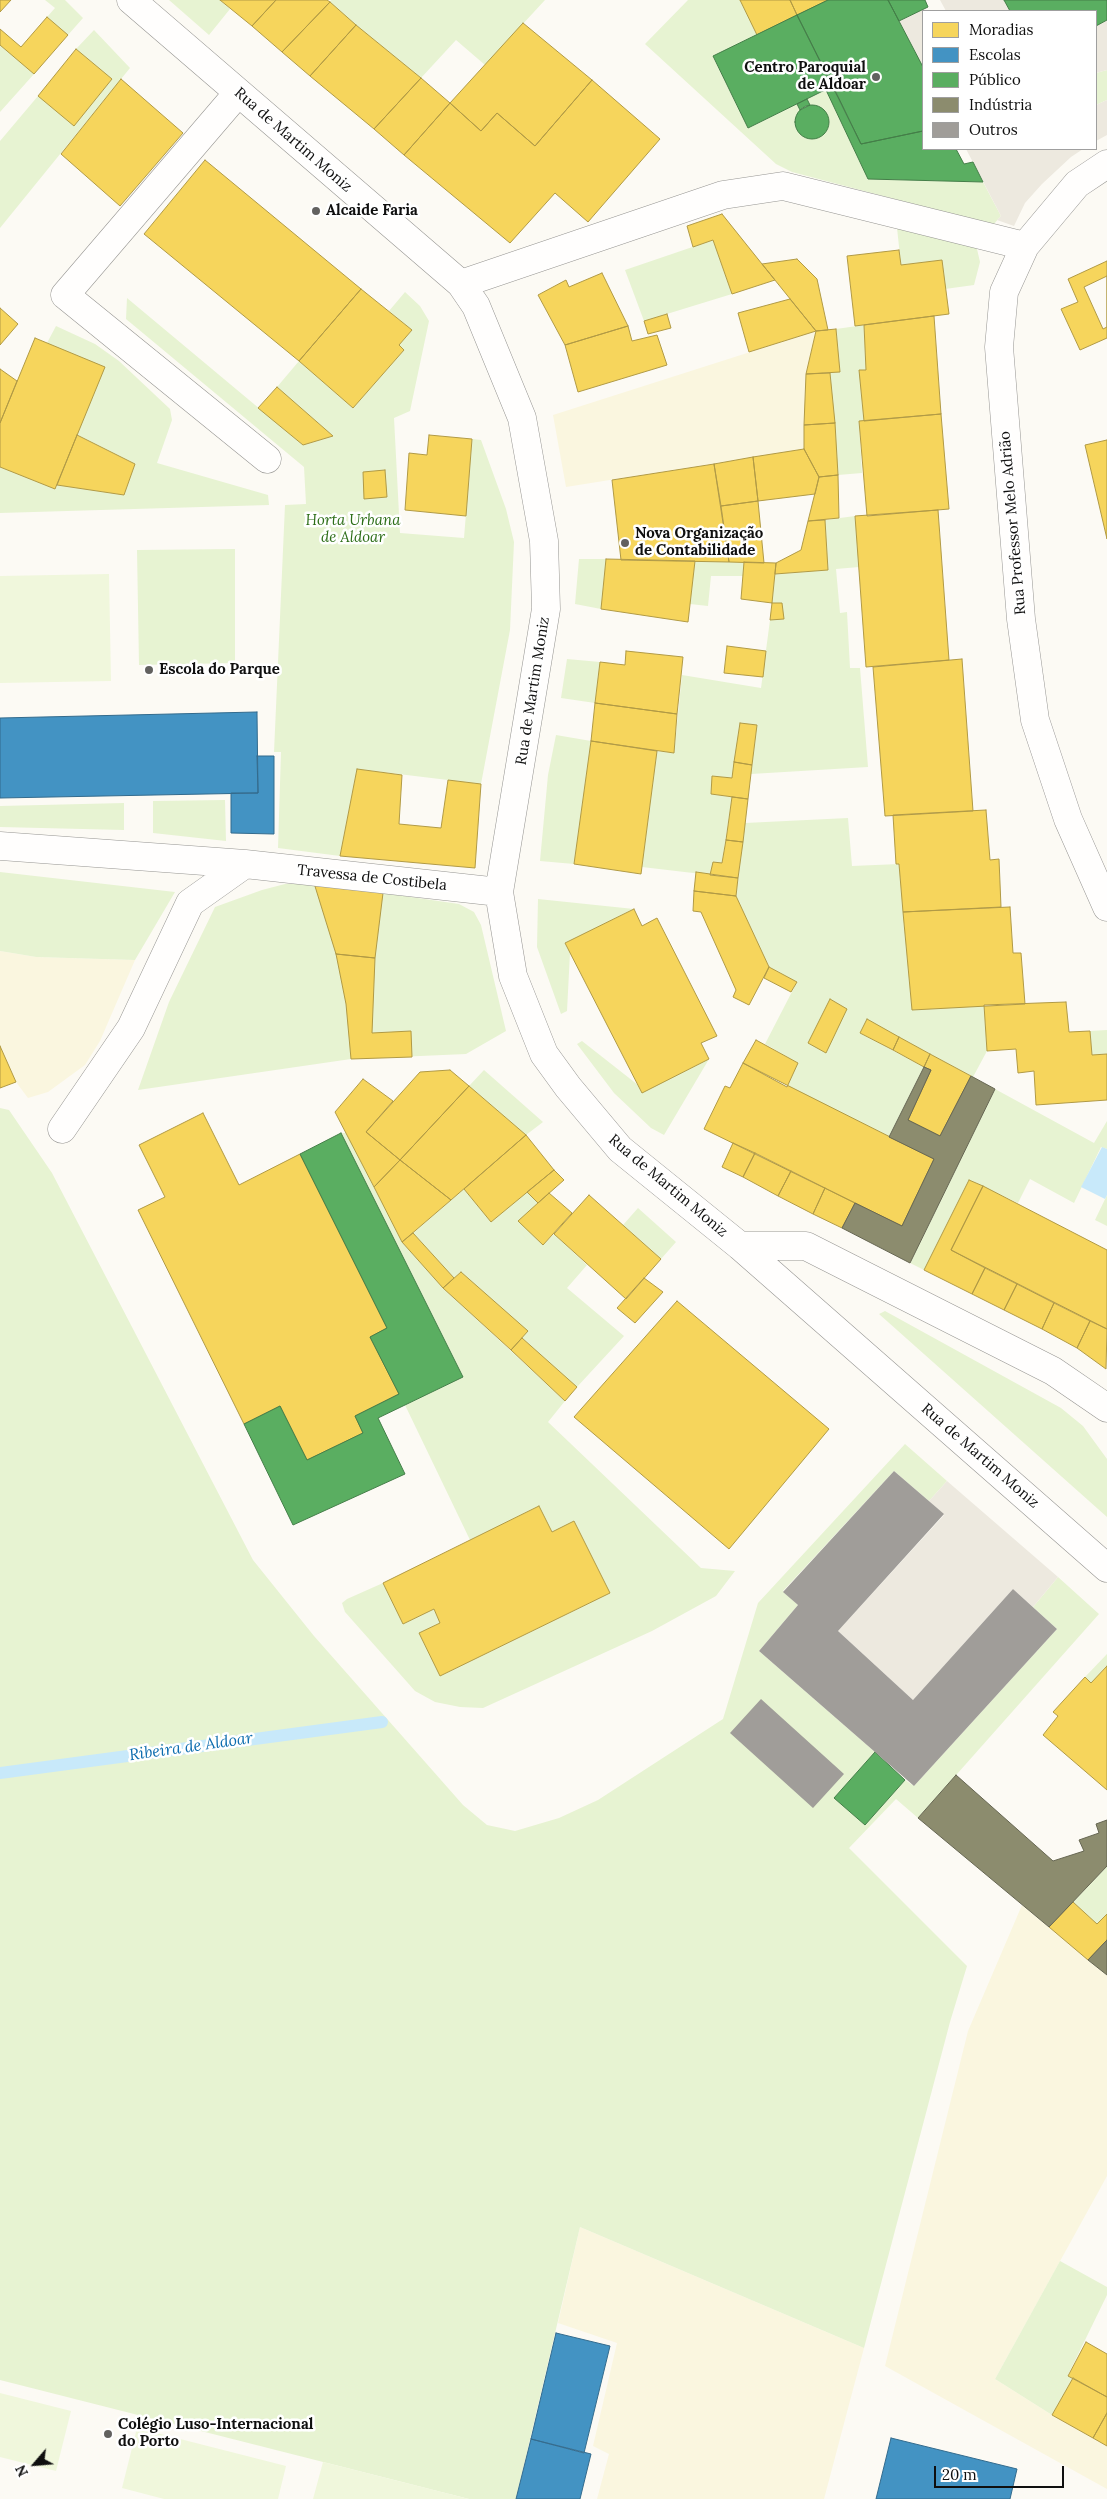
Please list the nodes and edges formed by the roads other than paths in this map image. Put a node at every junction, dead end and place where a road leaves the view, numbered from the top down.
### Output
1 (131, 0) edge
2 (238, 93) junction
3 (1107, 164) edge
4 (1025, 246) junction
5 (461, 284) junction
6 (267, 460) dead end
7 (0, 846) edge
8 (245, 864) junction
9 (499, 892) junction
10 (1107, 907) edge
11 (62, 1129) dead end
12 (740, 1246) junction
13 (1107, 1408) edge
14 (1107, 1568) edge

1 - 2 street, Rua de Martim Moniz
2 - 5 street, Rua de Martim Moniz
2 - 6 street
3 - 4 street, Rua Professor Melo Adrião
4 - 5 street
4 - 10 street, Rua Professor Melo Adrião
5 - 9 street, Rua de Martim Moniz
7 - 8 street, Travessa de Costibela
8 - 9 street, Travessa de Costibela
8 - 11 street
9 - 12 street, Rua de Martim Moniz
12 - 13 street, Rua de Martim Moniz
12 - 14 street, Rua de Martim Moniz

